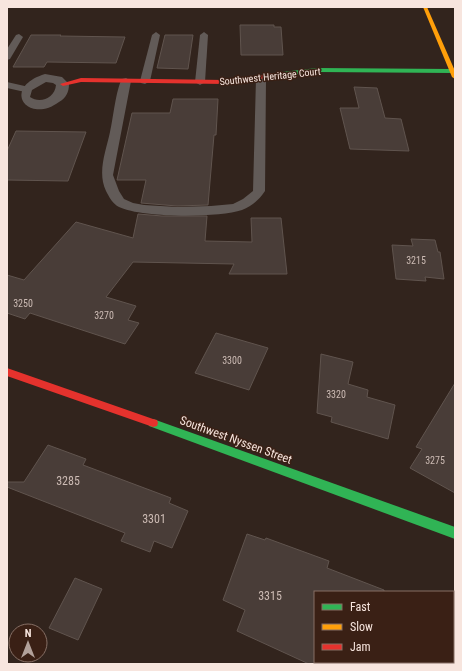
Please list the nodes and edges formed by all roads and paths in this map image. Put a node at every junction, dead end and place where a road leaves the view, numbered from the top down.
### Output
1 (425, 7) edge
2 (156, 35) dead end
3 (204, 36) dead end
4 (19, 37) dead end
5 (7, 57) edge
6 (454, 74) edge
7 (261, 78) junction
8 (126, 81) junction
9 (145, 81) junction
10 (200, 82) junction
11 (63, 84) junction
12 (7, 85) edge
13 (24, 91) junction
14 (7, 97) edge
15 (7, 372) edge
16 (455, 533) edge

1 - 6 street
2 - 9 lane
3 - 10 lane
4 - 5 lane
6 - 7 street, Southwest Heritage Court
7 - 8 lane
7 - 10 street, Southwest Heritage Court
8 - 9 street, Southwest Heritage Court
8 - 11 street, Southwest Heritage Court
9 - 10 street, Southwest Heritage Court
11 - 13 street, Southwest Heritage Court
11 - 13 street
12 - 13 lane
13 - 14 lane, Southwest Heritage Court
15 - 16 street, Southwest Nyssen Street

